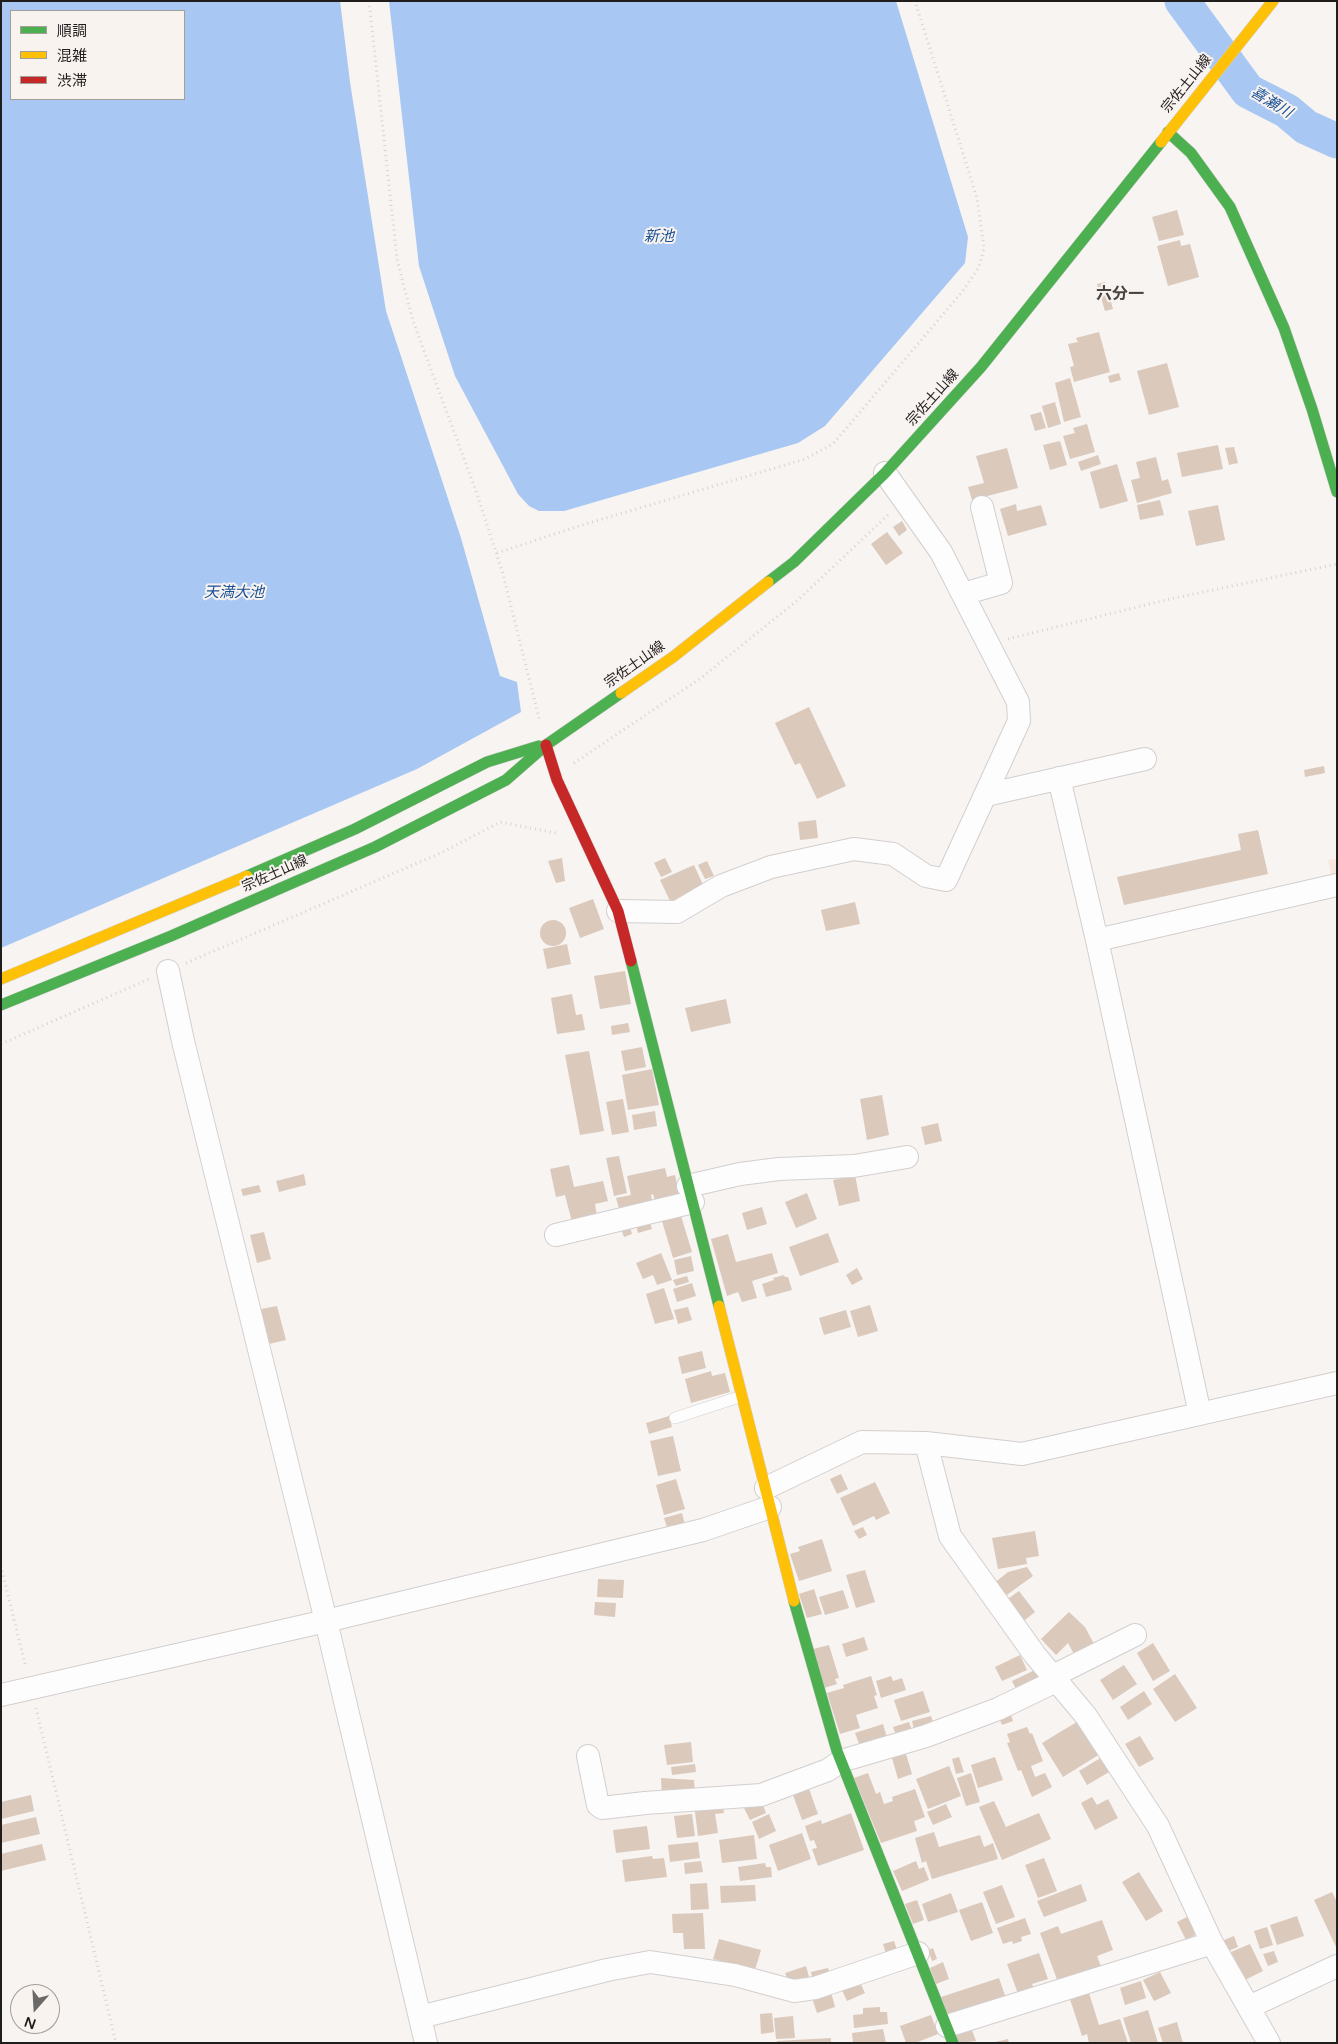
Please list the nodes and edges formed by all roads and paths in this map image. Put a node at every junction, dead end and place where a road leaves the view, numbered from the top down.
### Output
1 (369, 1) edge
2 (916, 1) edge
3 (1273, 1) edge
4 (1168, 132) junction
5 (885, 473) junction
6 (1337, 492) edge
7 (982, 507) dead end
8 (894, 509) dead end
9 (497, 553) junction
10 (1337, 564) edge
11 (963, 594) junction
12 (988, 644) junction
13 (546, 745) junction
14 (1145, 759) dead end
15 (572, 764) dead end
16 (1058, 778) junction
17 (986, 795) junction
18 (578, 825) junction
19 (1337, 886) edge
20 (618, 910) junction
21 (1097, 940) junction
22 (168, 971) junction
23 (1, 979) edge
24 (1, 1005) edge
25 (1, 1044) edge
26 (907, 1158) dead end
27 (691, 1194) junction
28 (556, 1235) dead end
29 (1337, 1383) edge
30 (742, 1396) junction
31 (1200, 1414) junction
32 (675, 1418) dead end
33 (926, 1444) junction
34 (768, 1498) junction
35 (1, 1566) edge
36 (326, 1621) junction
37 (1135, 1635) dead end
38 (1054, 1678) junction
39 (31, 1689) junction
40 (1, 1696) edge
41 (588, 1756) dead end
42 (841, 1761) junction
43 (1212, 1943) junction
44 (918, 1953) junction
45 (1337, 1966) edge
46 (1249, 2007) junction
47 (420, 2017) junction
48 (950, 2034) edge
49 (116, 2043) edge
50 (426, 2043) edge
51 (1269, 2043) edge

1 - 9 path
2 - 9 path
3 - 4 main road, 宗佐土山線
4 - 5 main road, 宗佐土山線
4 - 6 main road
5 - 11 street
5 - 13 main road, 宗佐土山線
7 - 11 street
8 - 15 path
9 - 13 path
10 - 12 path
11 - 12 street
12 - 17 street
13 - 18 main road
13 - 23 main road, 宗佐土山線
13 - 24 main road, 宗佐土山線
14 - 16 street
16 - 17 street
16 - 21 street
17 - 20 street
18 - 20 main road
18 - 22 path
19 - 21 street
20 - 27 main road
21 - 31 street
22 - 25 path
22 - 36 street
26 - 27 street
27 - 28 street
27 - 30 main road
29 - 31 street
30 - 32 lane
30 - 34 main road
31 - 33 street
33 - 34 street
33 - 38 street
34 - 36 street
34 - 42 main road
35 - 39 path
36 - 39 street
36 - 47 street
37 - 38 street
38 - 42 street
38 - 43 street
39 - 40 street
39 - 49 path
41 - 42 street
42 - 44 main road
43 - 46 street
43 - 48 street
44 - 47 street
44 - 48 main road
45 - 46 street
46 - 51 street
47 - 50 street

